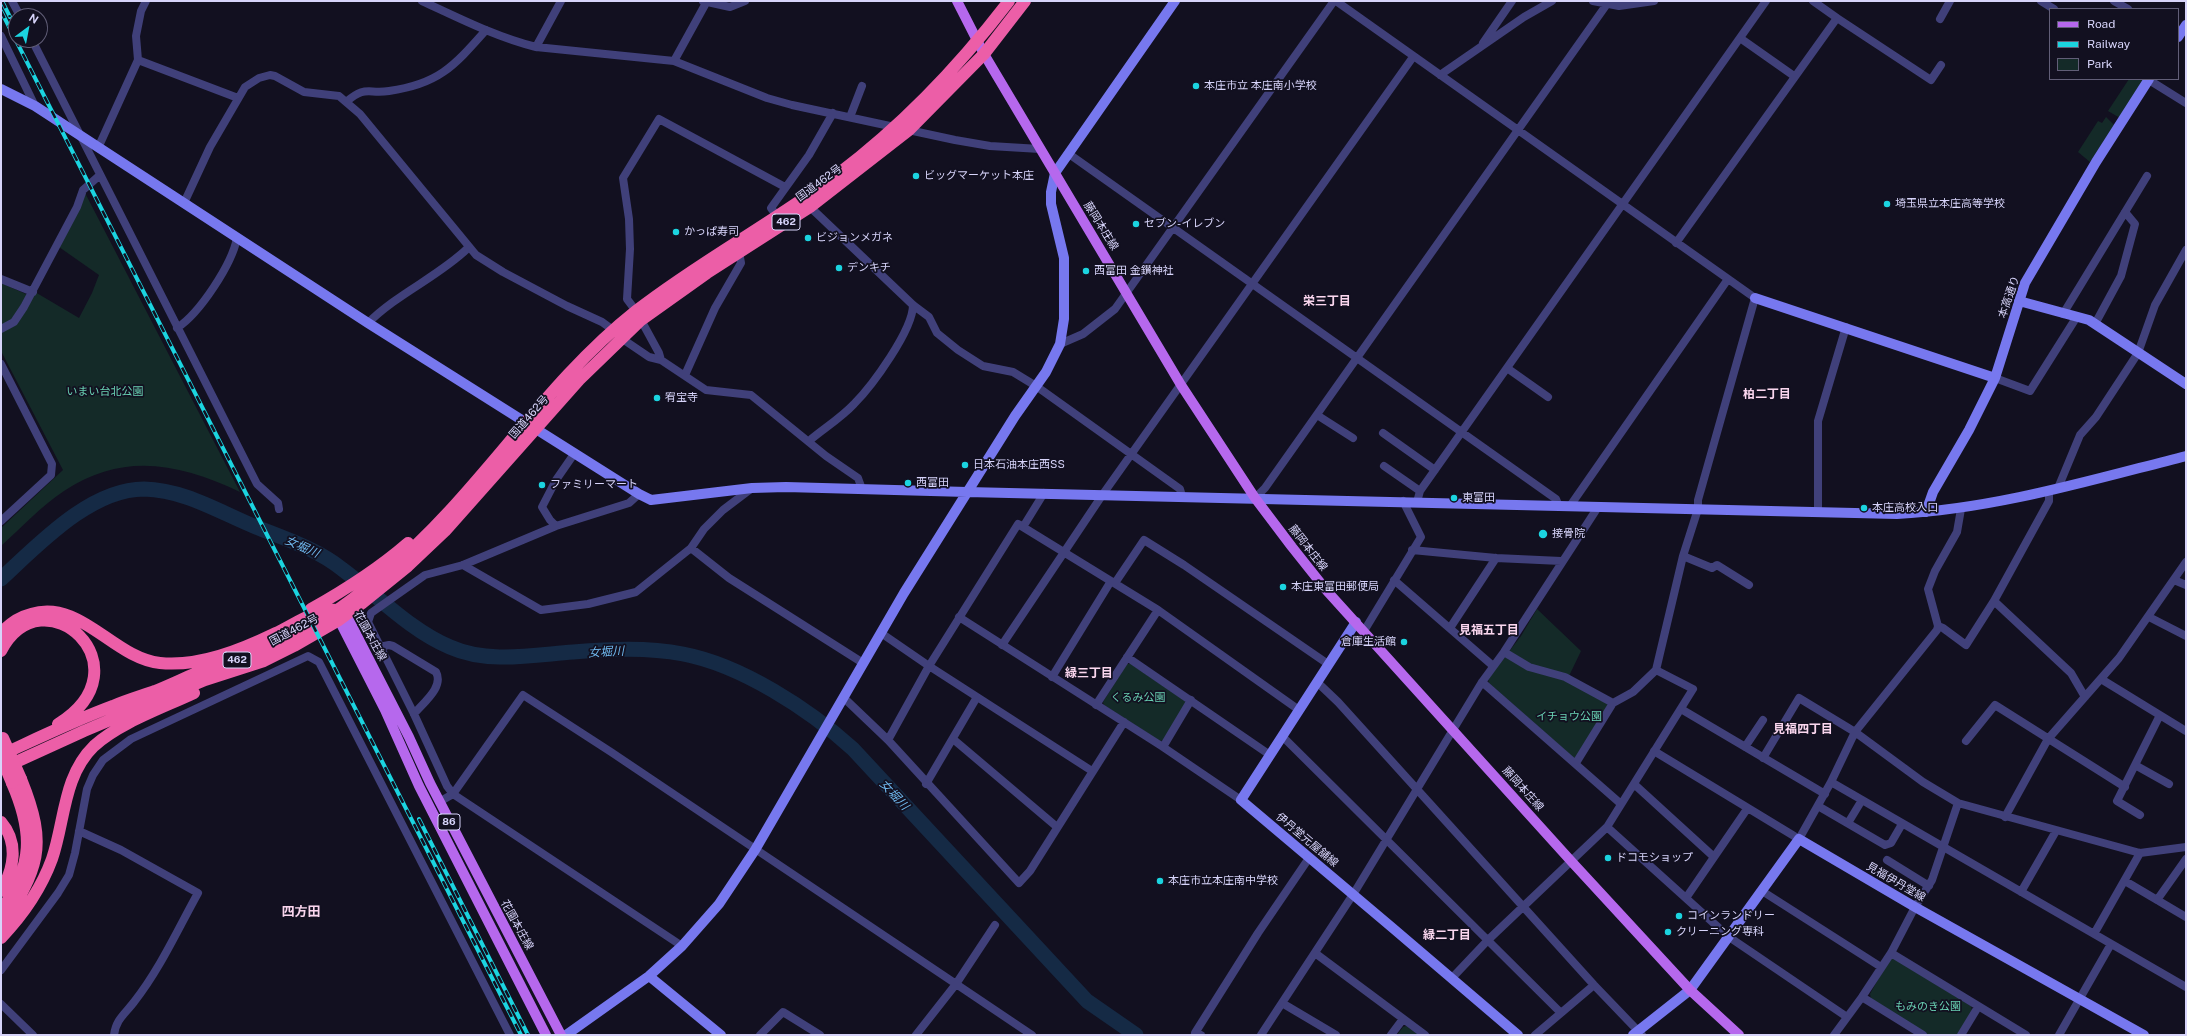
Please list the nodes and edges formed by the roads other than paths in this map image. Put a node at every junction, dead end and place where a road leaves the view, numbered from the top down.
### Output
1 (146, 1) edge
2 (422, 1) edge
3 (561, 1) edge
4 (745, 1) edge
5 (958, 1) edge
6 (1009, 1) edge
7 (1025, 1) edge
8 (1175, 1) edge
9 (1335, 1) edge
10 (1512, 1) edge
11 (1552, 1) edge
12 (1593, 1) edge
13 (1654, 1) edge
14 (1766, 1) edge
15 (1813, 1) edge
16 (1950, 1) edge
17 (2042, 1) edge
18 (2114, 1) edge
19 (705, 2) edge
20 (1607, 4) junction
21 (2052, 8) edge
22 (2126, 8) edge
23 (1837, 18) junction
24 (1940, 19) dead end
25 (2186, 25) edge
26 (486, 30) junction
27 (1, 36) edge
28 (2179, 36) edge
29 (1740, 38) junction
30 (977, 41) junction
31 (536, 47) junction
32 (36, 48) edge
33 (1480, 48) junction
34 (984, 54) junction
35 (1413, 57) junction
36 (138, 60) junction
37 (674, 61) junction
38 (1941, 65) dead end
39 (1440, 75) junction
40 (1794, 76) junction
41 (2149, 80) edge
42 (862, 86) dead end
43 (1, 89) edge
44 (238, 98) junction
45 (346, 102) junction
46 (2186, 103) edge
47 (35, 106) junction
48 (833, 113) junction
49 (850, 117) junction
50 (894, 127) junction
51 (909, 130) junction
52 (1518, 131) junction
53 (79, 135) junction
54 (98, 148) junction
55 (1040, 149) junction
56 (1069, 154) junction
57 (1055, 174) junction
58 (100, 175) junction
59 (2147, 176) dead end
60 (785, 187) junction
61 (184, 203) junction
62 (1623, 205) junction
63 (810, 207) junction
64 (2125, 212) junction
65 (777, 216) junction
66 (1174, 227) junction
67 (237, 238) junction
68 (1676, 243) junction
69 (468, 248) junction
70 (2186, 250) edge
71 (739, 252) junction
72 (1, 279) edge
73 (1728, 279) junction
74 (1253, 283) junction
75 (33, 292) junction
76 (1128, 292) junction
77 (1755, 298) junction
78 (2019, 301) junction
79 (913, 305) junction
80 (2063, 314) junction
81 (638, 315) junction
82 (2076, 318) junction
83 (368, 323) junction
84 (2095, 324) junction
85 (1846, 327) junction
86 (1, 328) edge
87 (177, 328) junction
88 (617, 334) junction
89 (1060, 344) junction
90 (2138, 353) junction
91 (1357, 357) junction
92 (661, 360) junction
93 (1, 364) edge
94 (1507, 368) junction
95 (685, 375) junction
96 (1995, 378) junction
97 (2186, 384) edge
98 (1181, 385) junction
99 (1036, 386) junction
100 (1548, 397) dead end
101 (1317, 415) junction
102 (530, 426) junction
103 (1462, 431) junction
104 (1383, 433) dead end
105 (1353, 438) dead end
106 (809, 441) junction
107 (574, 454) junction
108 (1131, 455) junction
109 (2186, 456) edge
110 (1384, 466) dead end
111 (1434, 470) junction
112 (752, 488) junction
113 (862, 489) junction
114 (2054, 489) junction
115 (1420, 491) junction
116 (967, 492) junction
117 (1044, 493) junction
118 (638, 494) junction
119 (1103, 494) junction
120 (1182, 496) junction
121 (1255, 498) junction
122 (1403, 502) junction
123 (1417, 502) junction
124 (1559, 506) junction
125 (1570, 506) junction
126 (1598, 507) junction
127 (1961, 508) junction
128 (1698, 509) junction
129 (279, 510) dead end
130 (1818, 512) junction
131 (1926, 512) junction
132 (1, 521) edge
133 (556, 526) junction
134 (1023, 526) junction
135 (691, 548) junction
136 (1412, 550) junction
137 (1065, 551) junction
138 (1684, 556) junction
139 (1496, 558) junction
140 (1561, 561) junction
141 (2186, 562) edge
142 (463, 565) junction
143 (384, 574) junction
144 (1394, 580) junction
145 (2174, 580) junction
146 (1113, 582) junction
147 (1749, 585) dead end
148 (2186, 585) edge
149 (352, 597) junction
150 (1994, 601) junction
151 (1158, 610) junction
152 (341, 615) junction
153 (959, 617) junction
154 (2149, 617) junction
155 (1356, 622) junction
156 (1938, 626) junction
157 (1450, 628) junction
158 (1364, 630) junction
159 (1, 633) edge
160 (881, 633) junction
161 (2186, 636) edge
162 (384, 646) dead end
163 (1002, 646) junction
164 (1, 651) edge
165 (1504, 652) junction
166 (1127, 657) junction
167 (209, 658) junction
168 (264, 661) junction
169 (863, 662) junction
170 (1328, 664) junction
171 (1492, 665) junction
172 (929, 666) junction
173 (1656, 670) junction
174 (1052, 677) junction
175 (2101, 679) junction
176 (1317, 682) junction
177 (1482, 682) junction
178 (843, 697) junction
179 (977, 697) junction
180 (2085, 697) junction
181 (1191, 700) junction
182 (1613, 703) junction
183 (1096, 705) junction
184 (1681, 709) junction
185 (1299, 710) junction
186 (414, 714) junction
187 (2160, 715) junction
188 (1763, 720) dead end
189 (1124, 722) junction
190 (1452, 728) junction
191 (2186, 731) edge
192 (1856, 732) junction
193 (2, 735) edge
194 (1282, 736) junction
195 (953, 739) junction
196 (888, 740) junction
197 (2048, 740) junction
198 (1966, 741) dead end
199 (1163, 747) junction
200 (1745, 747) junction
201 (1, 750) edge
202 (1654, 751) junction
203 (1270, 755) junction
204 (1, 756) edge
205 (1763, 758) junction
206 (1576, 763) junction
207 (2135, 765) junction
208 (1, 770) edge
209 (1092, 771) junction
210 (17, 781) junction
211 (1831, 782) junction
212 (926, 784) junction
213 (1634, 784) junction
214 (2169, 784) dead end
215 (2125, 786) junction
216 (1416, 788) junction
217 (453, 794) junction
218 (1825, 794) junction
219 (1241, 800) junction
220 (1862, 800) junction
221 (439, 802) junction
222 (1958, 803) junction
223 (1621, 804) junction
224 (1818, 806) junction
225 (1747, 809) junction
226 (2140, 815) dead end
227 (2005, 818) junction
228 (1, 822) edge
229 (1848, 823) junction
230 (1902, 824) junction
231 (1607, 826) junction
232 (1057, 827) junction
233 (79, 831) junction
234 (2056, 831) junction
235 (1799, 839) junction
236 (1386, 840) junction
237 (2186, 847) edge
238 (1942, 848) junction
239 (755, 850) junction
240 (2140, 853) junction
241 (1714, 857) junction
242 (1309, 858) junction
243 (1887, 860) dead end
244 (1571, 861) junction
245 (2186, 861) edge
246 (2125, 882) junction
247 (1929, 886) junction
248 (1, 891) edge
249 (1762, 891) junction
250 (2021, 892) junction
251 (1354, 893) junction
252 (1686, 898) junction
253 (2157, 900) junction
254 (1524, 906) junction
255 (1915, 907) junction
256 (1, 910) edge
257 (2186, 917) edge
258 (995, 925) dead end
259 (1, 928) edge
260 (2094, 934) junction
261 (1729, 937) junction
262 (1, 938) edge
263 (1488, 940) junction
264 (2111, 944) junction
265 (682, 946) junction
266 (1315, 953) junction
267 (1891, 953) junction
268 (1881, 967) junction
269 (1, 970) edge
270 (649, 976) junction
271 (1452, 978) junction
272 (956, 984) junction
273 (1594, 985) junction
274 (2186, 987) edge
275 (1690, 990) junction
276 (1862, 997) junction
277 (2080, 999) junction
278 (1282, 1003) junction
279 (1, 1004) edge
280 (1978, 1007) junction
281 (1561, 1013) junction
282 (1847, 1018) junction
283 (1403, 1019) junction
284 (1638, 1034) edge
285 (33, 1035) edge
286 (114, 1035) edge
287 (510, 1035) edge
288 (546, 1035) edge
289 (561, 1035) edge
290 (566, 1035) edge
291 (721, 1035) edge
292 (760, 1035) edge
293 (820, 1035) edge
294 (916, 1035) edge
295 (1032, 1035) edge
296 (1201, 1035) edge
297 (1261, 1035) edge
298 (1336, 1035) edge
299 (1391, 1035) edge
300 (1425, 1035) edge
301 (1518, 1035) edge
302 (1535, 1035) edge
303 (1739, 1035) edge
304 (1834, 1035) edge
305 (1923, 1035) edge
306 (1961, 1035) edge
307 (2026, 1035) edge
308 (2059, 1035) edge
309 (2144, 1035) edge

1 - 36 street
2 - 26 street
3 - 31 street
4 - 19 street
5 - 30 main road, 藤岡本庄線
6 - 30 highway, 国道462号 / 462
7 - 34 highway, 国道462号 / 462
8 - 56 street
9 - 35 street
9 - 66 street
10 - 33 street
11 - 33 street
12 - 20 street
13 - 20 street
14 - 29 street
15 - 23 street
16 - 24 street
17 - 21 street
18 - 22 street
19 - 37 street
20 - 52 street
23 - 38 street
23 - 40 street
25 - 28 street
26 - 31 street
26 - 45 street
27 - 47 street
29 - 40 street
29 - 62 street
30 - 34 main road, 藤岡本庄線
30 - 50 highway, 国道462号 / 462
31 - 37 street
32 - 53 street
33 - 39 street
34 - 51 highway, 国道462号 / 462
34 - 55 main road, 藤岡本庄線
35 - 39 street
35 - 74 street
36 - 44 street
36 - 54 street
37 - 48 street
39 - 52 street
40 - 68 street
41 - 46 street
41 - 78 street, 本高通り
42 - 49 street
43 - 47 street
44 - 45 street
44 - 61 street
45 - 69 street
47 - 53 street
48 - 49 street
48 - 60 street
49 - 50 street
50 - 51 street
50 - 65 highway, 国道462号 / 462
51 - 55 street
51 - 63 highway, 国道462号 / 462
52 - 62 street
52 - 91 street
53 - 54 street
53 - 58 street
54 - 61 street
55 - 57 main road, 藤岡本庄線
56 - 57 street
56 - 66 street
57 - 76 main road, 藤岡本庄線
57 - 89 street
58 - 75 street
58 - 87 street
59 - 64 street
60 - 65 street
60 - 81 street
61 - 67 street
62 - 68 street
62 - 94 street
63 - 71 highway, 国道462号 / 462
63 - 79 street
64 - 80 street
64 - 84 street
65 - 81 highway, 国道462号 / 462
66 - 74 street
66 - 76 street
67 - 83 street
67 - 87 street
68 - 73 street
69 - 83 street
69 - 88 street
70 - 90 street
71 - 81 highway, 国道462号 / 462
71 - 95 street
72 - 75 street
73 - 77 street
73 - 125 street
74 - 91 street
74 - 98 street
75 - 86 street
76 - 89 street
76 - 98 main road, 藤岡本庄線
77 - 85 street
77 - 128 street
78 - 80 street
78 - 96 street, 本高通り
79 - 99 street
79 - 106 street
80 - 82 street
81 - 88 highway, 国道462号 / 462
81 - 92 street
82 - 84 street
82 - 96 street
83 - 102 street
84 - 90 street
85 - 96 street
85 - 130 street
87 - 129 street
88 - 92 street
88 - 102 highway, 国道462号 / 462
89 - 99 street
90 - 97 street
90 - 114 street
91 - 101 street
91 - 103 street
92 - 95 street
93 - 132 street
94 - 100 street
94 - 103 street
95 - 106 street
96 - 131 street, 本高通り
98 - 108 street
98 - 121 main road, 藤岡本庄線
99 - 108 street
99 - 116 street
101 - 105 street
101 - 121 street
102 - 107 street
102 - 143 highway, 国道462号 / 462
102 - 143 highway, 国道462号 / 462
103 - 111 street
103 - 124 street
104 - 111 street
106 - 113 street
107 - 118 street
107 - 133 street
108 - 119 street
108 - 120 street
109 - 114 street
110 - 115 street
111 - 115 street
112 - 113 street
112 - 118 street
112 - 135 street
113 - 116 street
114 - 127 street
114 - 150 street
115 - 123 street
116 - 117 street
116 - 160 street
117 - 119 street
117 - 134 street
118 - 133 street
119 - 120 street
119 - 137 street
120 - 121 street
121 - 122 street
121 - 155 main road, 藤岡本庄線
122 - 123 street
122 - 136 street
123 - 124 street
124 - 125 street
125 - 126 street
126 - 128 street
126 - 140 street
127 - 131 street
127 - 156 street
128 - 130 street
128 - 138 street
130 - 131 street
133 - 142 street
134 - 137 street
134 - 153 street
135 - 142 street
135 - 169 street
136 - 139 street
136 - 144 street
137 - 146 street
137 - 163 street
138 - 147 street
138 - 173 street
139 - 140 street
139 - 157 street
140 - 165 street
141 - 145 street
142 - 186 street
143 - 149 highway
143 - 149 highway, 国道462号 / 462
144 - 157 street
144 - 158 street
145 - 148 street
145 - 154 street
146 - 151 street
146 - 170 street
146 - 174 street
149 - 152 highway, 国道462号 / 462
149 - 167 highway
150 - 156 street
150 - 180 street
151 - 166 street
151 - 185 street
152 - 167 highway
152 - 168 highway, 国道462号 / 462
152 - 204 highway, 国道462号 / 462
152 - 221 main road, 花園本庄線 / 86
152 - 288 main road, 花園本庄線 / 86
153 - 163 street
153 - 172 street
154 - 161 street
154 - 175 street
155 - 158 main road, 藤岡本庄線
155 - 170 street
156 - 192 street
157 - 171 street
158 - 190 main road, 藤岡本庄線
159 - 167 highway
160 - 169 street
160 - 172 street
162 - 186 street
163 - 174 street
164 - 201 highway
165 - 171 street
165 - 182 street
166 - 181 street
166 - 183 street
168 - 208 highway, 国道462号 / 462
168 - 262 highway
169 - 178 street
170 - 176 street
171 - 177 street
172 - 179 street
172 - 196 street
173 - 182 street
173 - 184 street
174 - 183 street
175 - 180 street
175 - 187 street
176 - 185 street
176 - 216 street
177 - 190 street
177 - 206 street
178 - 196 street
178 - 239 street
179 - 195 street
179 - 209 street
180 - 197 street
181 - 199 street
181 - 203 street
182 - 206 street
183 - 189 street
184 - 200 street
184 - 202 street
185 - 194 street
186 - 217 street
187 - 191 street
187 - 207 street
188 - 200 street
189 - 199 street
189 - 209 street
190 - 216 street
190 - 244 main road, 藤岡本庄線
192 - 205 street
192 - 211 street
192 - 222 street
193 - 210 highway, bridge
194 - 203 street
194 - 236 street
195 - 212 street
195 - 232 street
196 - 212 street
197 - 198 street
197 - 215 street
197 - 227 street
199 - 219 street
200 - 205 street
202 - 213 street
202 - 225 street
203 - 219 street
204 - 210 highway, bridge
205 - 218 street
206 - 223 street
207 - 214 street
207 - 215 street
209 - 232 street
210 - 256 highway
210 - 259 highway
211 - 218 street
211 - 220 street
212 - 232 street
213 - 223 street
213 - 241 street
215 - 226 street
216 - 236 street
216 - 254 street
217 - 221 street
217 - 239 street
217 - 265 street
218 - 224 street
219 - 242 street, 伊丹堂元屋舗線
220 - 229 street
220 - 230 street
221 - 289 main road, 花園本庄線 / 86
222 - 227 street
222 - 238 street
223 - 231 street
224 - 229 street
224 - 235 street
225 - 235 street
225 - 241 street
227 - 234 street
228 - 248 highway
229 - 230 street
230 - 238 street
231 - 244 street
231 - 252 street
233 - 269 street
233 - 286 street
233 - 287 street
234 - 240 street
234 - 250 street
235 - 249 street
235 - 255 street, 見福伊丹堂線
236 - 251 street
236 - 263 street
237 - 240 street
238 - 247 street
238 - 250 street
239 - 265 street
239 - 272 street
240 - 246 street
241 - 252 street
242 - 251 street, 伊丹堂元屋舗線
242 - 296 street
243 - 247 street
244 - 254 street
244 - 275 main road, 藤岡本庄線
245 - 253 street
246 - 253 street
246 - 260 street
247 - 255 street
249 - 261 street
249 - 268 street
250 - 260 street
251 - 266 street
251 - 271 street, 伊丹堂元屋舗線
252 - 261 street
253 - 257 street
254 - 263 street
254 - 273 street
255 - 267 street
255 - 277 street, 見福伊丹堂線
258 - 272 street
260 - 264 street
261 - 275 street
261 - 282 street
263 - 271 street
263 - 281 street
264 - 274 street
264 - 277 street
265 - 270 street
266 - 278 street
266 - 283 street
267 - 268 street
267 - 280 street
268 - 276 street
270 - 290 street
270 - 291 street
271 - 301 street, 伊丹堂元屋舗線
272 - 294 street
272 - 295 street
273 - 281 street
273 - 284 street
275 - 284 street
275 - 303 main road, 藤岡本庄線
276 - 282 street
276 - 305 street
277 - 308 street
277 - 309 street, 見福伊丹堂線
278 - 297 street
278 - 298 street
279 - 285 street
280 - 306 street
280 - 307 street
281 - 302 street
282 - 304 street
283 - 299 street
283 - 300 street
292 - 293 street

